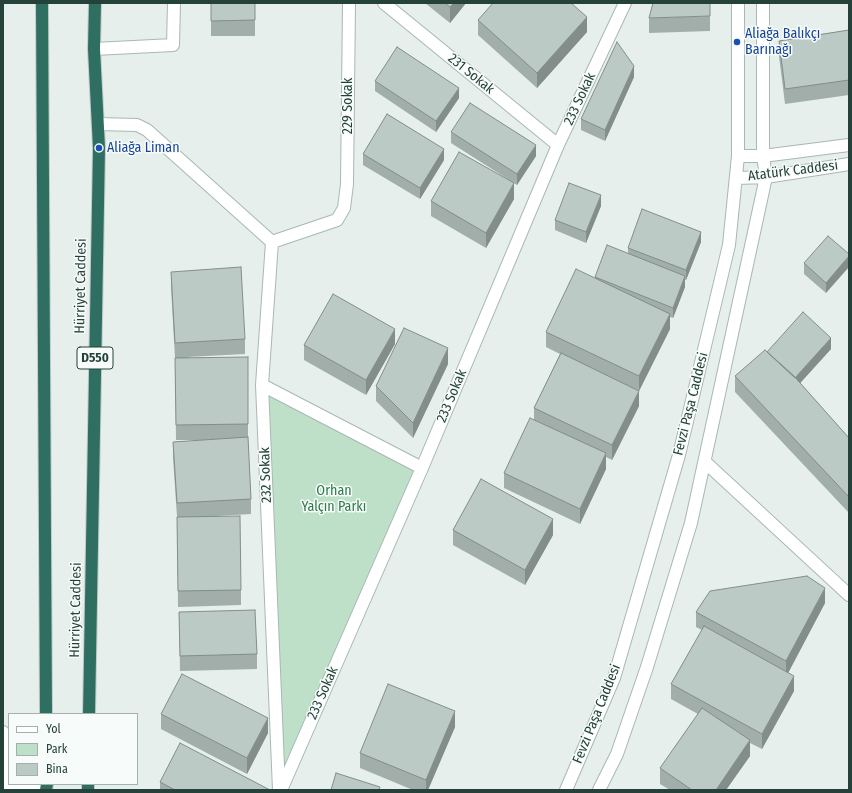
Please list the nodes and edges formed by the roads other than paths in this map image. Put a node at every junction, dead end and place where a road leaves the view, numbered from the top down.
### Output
1 (42, 3) edge
2 (95, 3) edge
3 (174, 3) edge
4 (349, 3) edge
5 (384, 3) edge
6 (625, 3) edge
7 (738, 3) edge
8 (763, 3) edge
9 (94, 49) junction
10 (98, 124) junction
11 (558, 145) junction
12 (849, 145) edge
13 (738, 156) junction
14 (763, 156) junction
15 (849, 164) edge
16 (766, 177) junction
17 (736, 178) junction
18 (272, 242) junction
19 (262, 385) junction
20 (705, 462) junction
21 (422, 468) junction
22 (849, 595) edge
23 (46, 713) edge
24 (89, 713) edge
25 (3, 732) edge
26 (3, 785) edge
27 (3, 790) edge
28 (280, 790) edge
29 (566, 790) edge
30 (599, 790) edge

1 - 23 highway, Hürriyet Caddesi
2 - 9 highway, Hürriyet Caddesi / D550
3 - 9 street
4 - 18 street, 229 Sokak
5 - 11 street, 231 Sokak
6 - 11 street, 233 Sokak
7 - 13 street, Fevzi Paşa Caddesi
8 - 14 street, Fevzi Paşa Caddesi
9 - 10 highway, Hürriyet Caddesi / D550
10 - 18 street
10 - 24 highway, Hürriyet Caddesi / D550
11 - 21 street, 233 Sokak
12 - 14 street, Atatürk Caddesi
13 - 14 street, Atatürk Caddesi
13 - 17 street, Fevzi Paşa Caddesi
14 - 16 street, Fevzi Paşa Caddesi
15 - 16 street, Atatürk Caddesi
16 - 17 street, Atatürk Caddesi
16 - 20 street, Fevzi Paşa Caddesi
17 - 29 street, Fevzi Paşa Caddesi
18 - 19 street, 232 Sokak
19 - 21 street
19 - 28 street, 232 Sokak
20 - 22 street
20 - 30 street, Fevzi Paşa Caddesi
21 - 28 street, 233 Sokak
25 - 26 street
26 - 27 street

